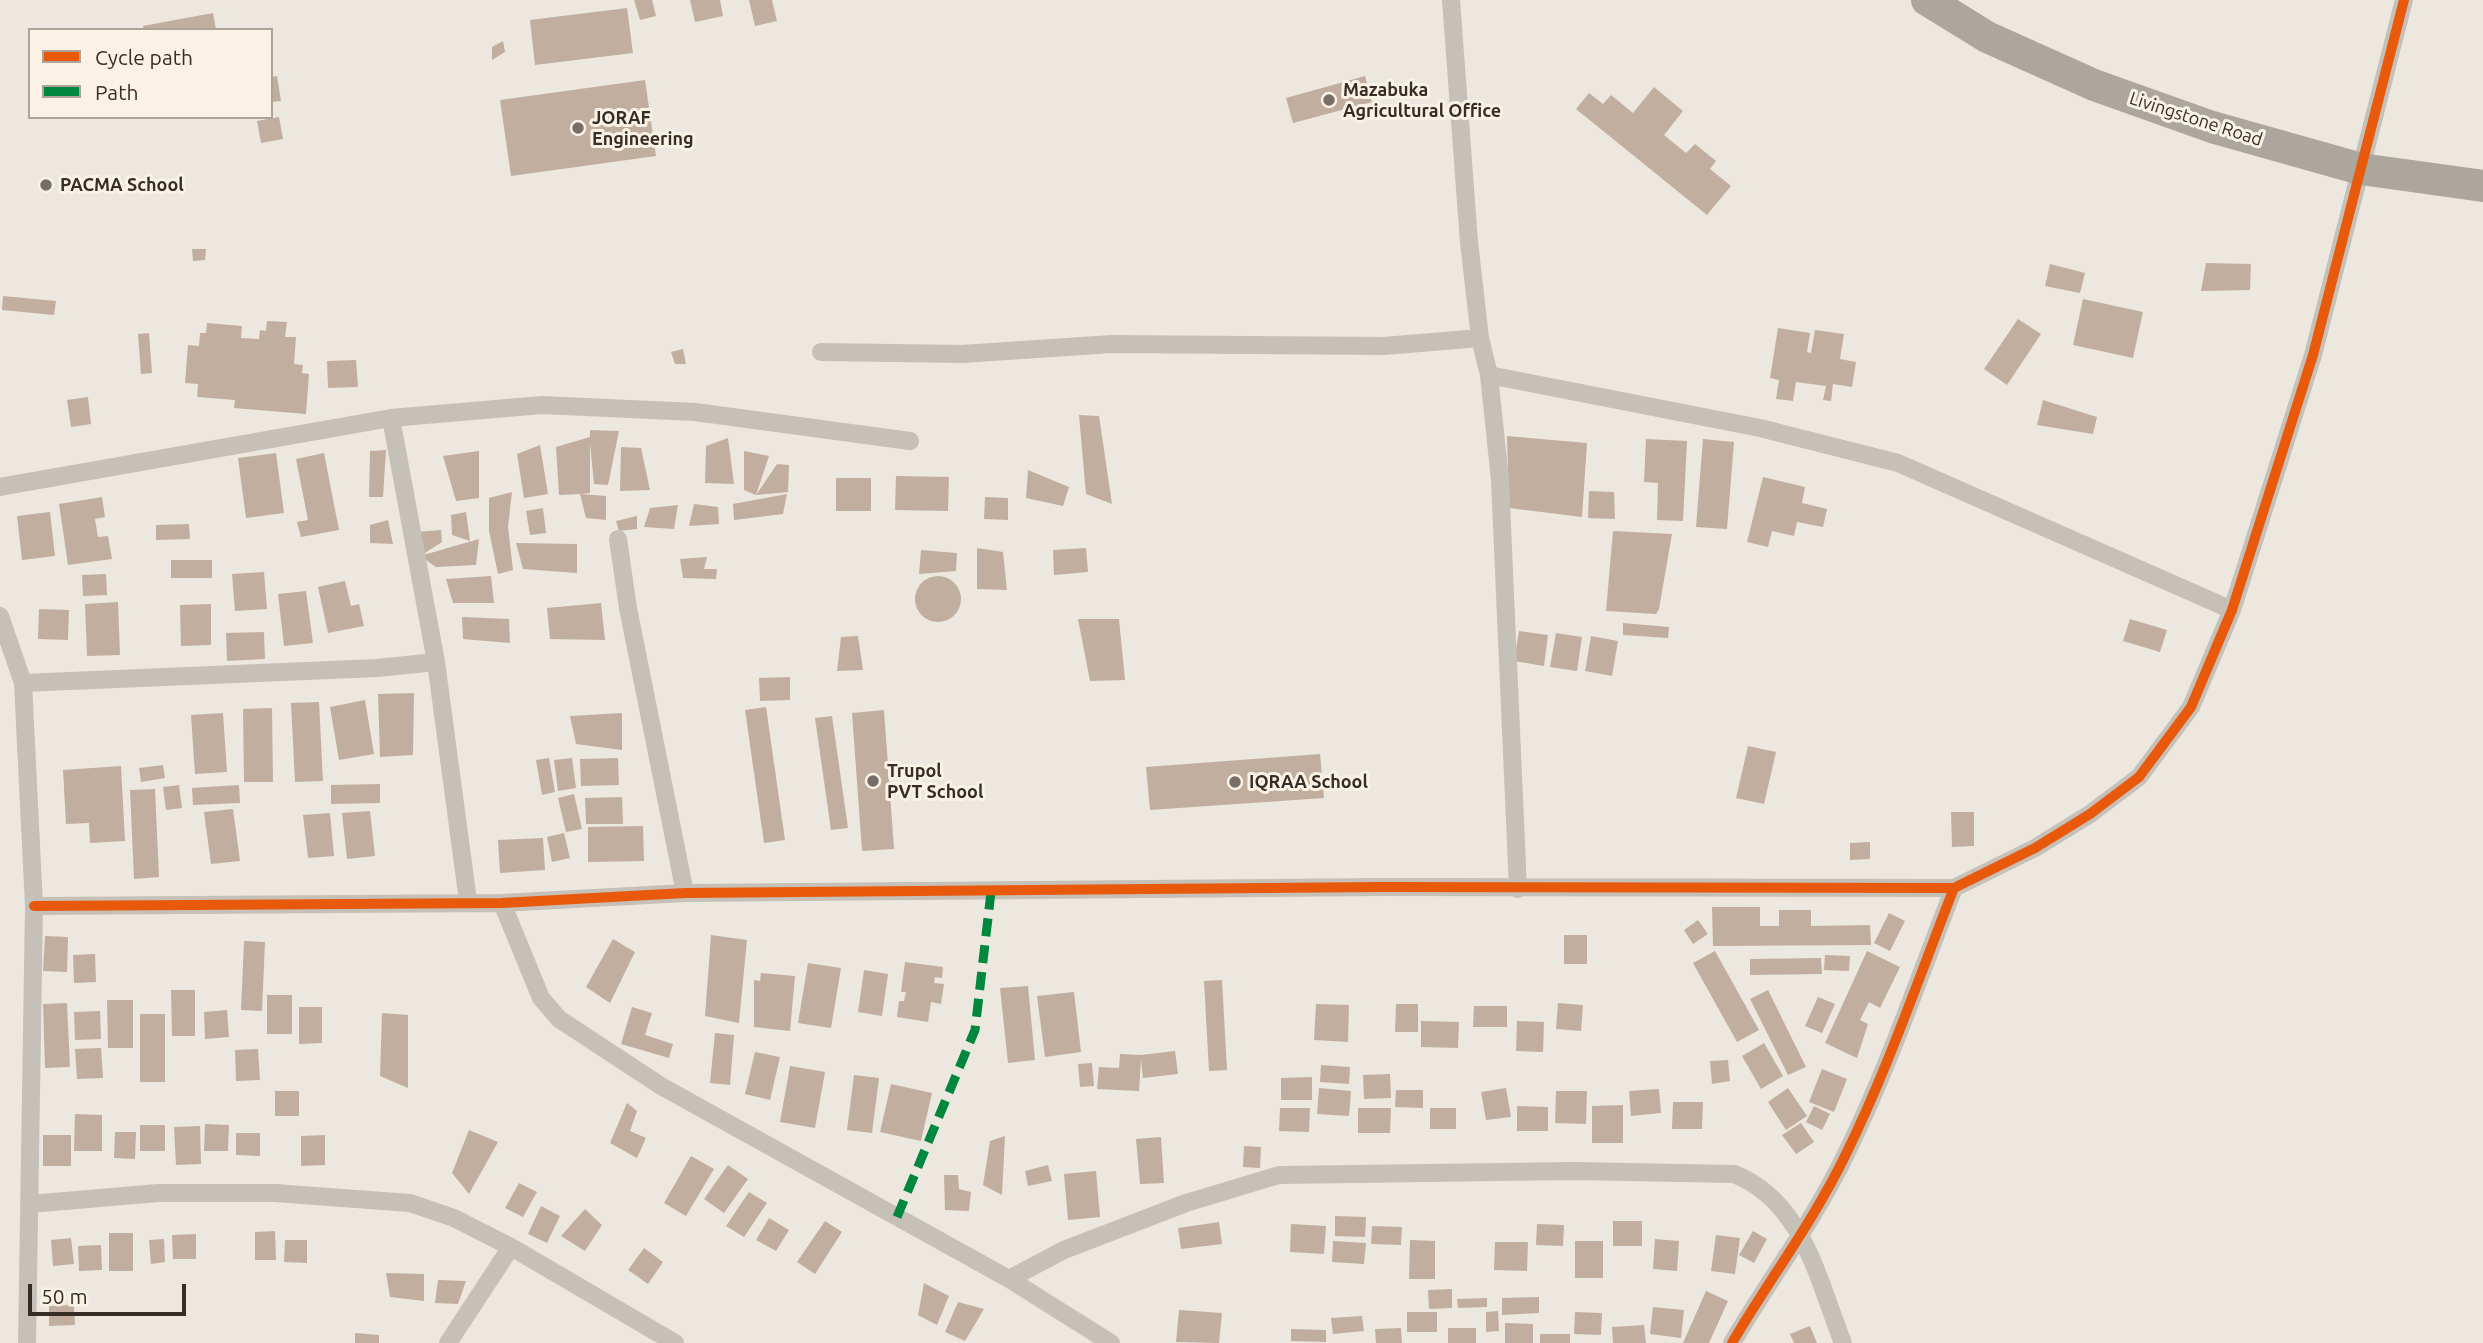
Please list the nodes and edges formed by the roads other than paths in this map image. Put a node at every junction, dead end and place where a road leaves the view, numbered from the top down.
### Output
1 (1451, 0) edge
2 (1927, 0) edge
3 (2404, 0) edge
4 (2361, 169) junction
5 (2483, 186) edge
6 (1480, 338) junction
7 (821, 352) dead end
8 (1489, 375) junction
9 (391, 418) junction
10 (910, 440) dead end
11 (0, 487) edge
12 (618, 539) dead end
13 (2232, 610) junction
14 (0, 616) edge
15 (436, 662) junction
16 (23, 682) junction
17 (1954, 888) junction
18 (1518, 889) junction
19 (685, 893) junction
20 (468, 901) junction
21 (502, 903) junction
22 (34, 906) junction
23 (30, 1204) junction
24 (1801, 1238) junction
25 (510, 1247) junction
26 (1009, 1279) junction
27 (27, 1343) edge
28 (448, 1343) edge
29 (675, 1343) edge
30 (1111, 1343) edge
31 (1732, 1343) edge
32 (1843, 1343) edge

1 - 6 street
2 - 4 highway, Livingstone Road
3 - 4 street
4 - 5 highway, Livingstone Road
4 - 13 street
6 - 7 street
6 - 8 street
8 - 13 street
8 - 18 street
9 - 10 street
9 - 11 street
9 - 15 street
12 - 19 street
13 - 17 street
14 - 16 street
15 - 16 street
15 - 20 street
16 - 22 street
17 - 18 street
17 - 24 street
18 - 19 street
19 - 21 street
20 - 21 street
20 - 22 street
21 - 26 street
22 - 23 street
23 - 25 street
23 - 27 street
24 - 26 street
24 - 31 street
24 - 32 street
25 - 28 street
25 - 29 street
26 - 30 street

